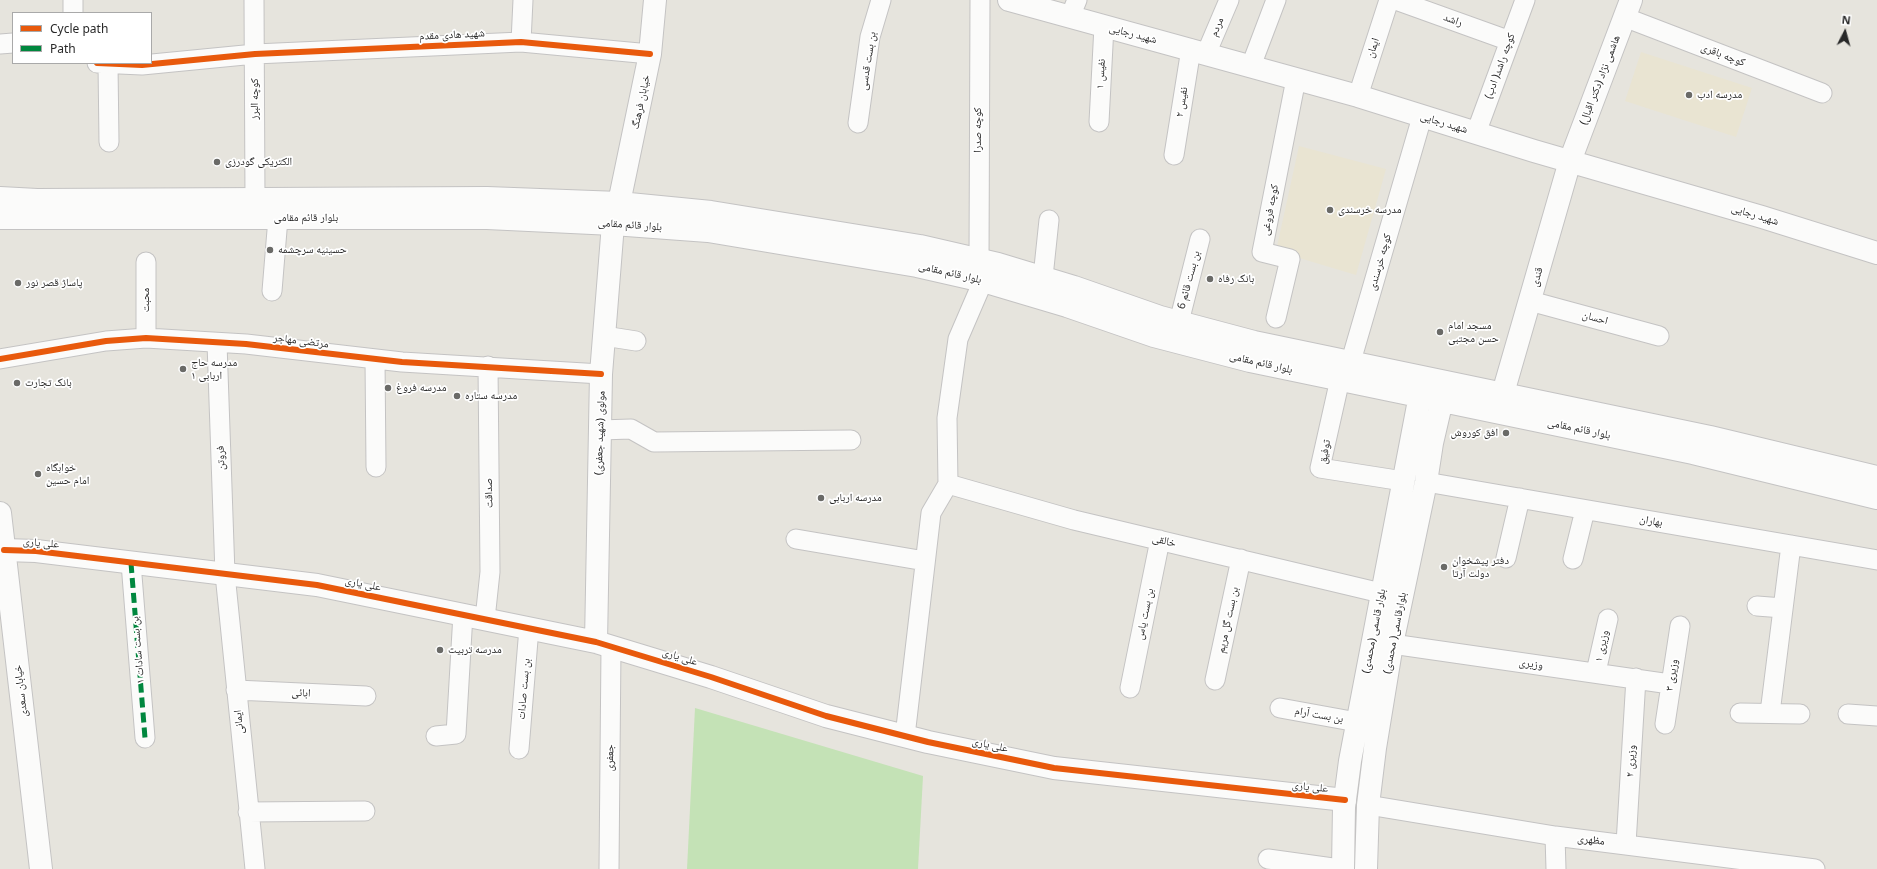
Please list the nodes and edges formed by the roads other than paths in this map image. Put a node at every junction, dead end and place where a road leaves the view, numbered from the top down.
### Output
1 (73, 0) edge
2 (254, 0) edge
3 (523, 0) edge
4 (655, 0) edge
5 (881, 0) edge
6 (980, 0) edge
7 (1009, 0) edge
8 (1228, 0) edge
9 (1276, 0) edge
10 (1389, 0) edge
11 (1396, 0) edge
12 (1525, 0) edge
13 (1073, 8) edge
14 (1628, 8) edge
15 (73, 12) edge
16 (1104, 26) junction
17 (1510, 40) junction
18 (521, 42) junction
19 (12, 43) edge
20 (0, 44) edge
21 (1198, 52) junction
22 (255, 54) junction
23 (650, 54) junction
24 (102, 64) edge
25 (1251, 66) junction
26 (1296, 79) junction
27 (1822, 93) dead end
28 (1358, 96) junction
29 (1422, 117) junction
30 (1099, 122) dead end
31 (858, 123) dead end
32 (1476, 133) junction
33 (108, 142) dead end
34 (1174, 154) dead end
35 (1570, 161) junction
36 (0, 198) edge
37 (255, 198) junction
38 (619, 203) junction
39 (454, 208) junction
40 (0, 218) edge
41 (278, 218) junction
42 (1049, 220) dead end
43 (613, 224) junction
44 (1200, 239) dead end
45 (1877, 253) edge
46 (979, 260) junction
47 (146, 262) dead end
48 (1043, 278) junction
49 (983, 281) junction
50 (272, 291) dead end
51 (1071, 296) junction
52 (1530, 301) junction
53 (1276, 318) dead end
54 (1179, 322) junction
55 (604, 336) junction
56 (1659, 336) dead end
57 (146, 338) junction
58 (636, 341) dead end
59 (217, 343) junction
60 (0, 359) edge
61 (375, 360) junction
62 (488, 366) junction
63 (1345, 370) junction
64 (602, 374) junction
65 (1503, 393) junction
66 (1420, 395) junction
67 (1442, 400) junction
68 (600, 430) junction
69 (851, 440) dead end
70 (1422, 441) junction
71 (1695, 443) junction
72 (376, 467) dead end
73 (1877, 477) edge
74 (1403, 481) junction
75 (1426, 482) junction
76 (948, 484) junction
77 (1520, 498) junction
78 (1877, 498) edge
79 (1585, 510) junction
80 (0, 513) edge
81 (796, 539) dead end
82 (1160, 540) junction
83 (1791, 545) junction
84 (4, 550) junction
85 (1506, 558) dead end
86 (1241, 559) junction
87 (1573, 559) dead end
88 (1877, 560) edge
89 (925, 561) junction
90 (131, 563) junction
91 (225, 574) junction
92 (5, 592) edge
93 (1381, 593) junction
94 (1757, 606) dead end
95 (1783, 608) junction
96 (463, 614) junction
97 (485, 619) junction
98 (1608, 619) dead end
99 (1680, 626) dead end
100 (529, 628) junction
101 (604, 644) junction
102 (1392, 644) junction
103 (1596, 672) junction
104 (1636, 678) junction
105 (1215, 680) dead end
106 (1670, 684) junction
107 (1130, 688) dead end
108 (236, 690) junction
109 (366, 696) dead end
110 (1280, 708) dead end
111 (1740, 713) dead end
112 (1770, 713) junction
113 (1800, 714) dead end
114 (1848, 714) dead end
115 (1877, 716) edge
116 (1358, 722) junction
117 (1665, 724) dead end
118 (436, 736) dead end
119 (904, 736) junction
120 (145, 738) dead end
121 (519, 750) dead end
122 (1345, 800) junction
123 (1368, 805) junction
124 (365, 811) dead end
125 (248, 812) junction
126 (1555, 836) junction
127 (1626, 844) junction
128 (1268, 859) dead end
129 (41, 869) edge
130 (255, 869) edge
131 (610, 869) edge
132 (1342, 869) edge
133 (1366, 869) edge
134 (1556, 869) edge
135 (1815, 869) edge

1 - 15 street
2 - 22 street, کوچه البرز
3 - 18 street
4 - 23 main road, خیابان فرهنگ
5 - 31 street, بن بست قدسی
6 - 46 street, کوچه صدرا
7 - 13 main road, شهید رجایی
8 - 21 street, مردم
9 - 25 street
10 - 28 street, ایمان
11 - 17 street, راشد
12 - 17 street, کوچه راشد( ادب)
13 - 16 main road, شهید رجایی
14 - 27 street, کوچه باقری
14 - 35 main road, هاشمی نژاد (دکتر اقبال)
16 - 21 main road, شهید رجایی
16 - 30 street, نفیس ‍۱
17 - 32 street, کوچه راشد( ادب)
18 - 22 street, شهید هادی مقدم
18 - 23 street, شهید هادی مقدم
19 - 20 street
21 - 25 main road, شهید رجایی
21 - 34 street, نفیس ۲
22 - 24 street, شهید هادی مقدم
22 - 37 street, کوچه البرز
23 - 38 main road, خیابان فرهنگ
24 - 33 street
25 - 26 main road, شهید رجایی
26 - 28 main road, شهید رجایی
26 - 53 street, کوچه فروغی
28 - 29 main road, شهید رجایی
29 - 32 main road, شهید رجایی
29 - 63 street, کوچه خرسندی
32 - 35 main road, شهید رجایی
35 - 45 main road, شهید رجایی
35 - 52 main road, قندی
36 - 37 main road, بلوار قائم مقامی
37 - 39 main road, بلوار قائم مقامی
38 - 39 main road, بلوار قائم مقامی
38 - 46 main road, بلوار قائم مقامی
39 - 41 main road, بلوار قائم مقامی
39 - 43 main road, بلوار قائم مقامی
40 - 41 main road, بلوار قائم مقامی
41 - 50 street
42 - 48 street
43 - 49 main road, بلوار قائم مقامی
43 - 55 main road, مولوی (شهید جعفری)
44 - 54 street, بن بست قائم 6
46 - 48 main road, بلوار قائم مقامی
47 - 57 street, محبت
48 - 51 main road, بلوار قائم مقامی
49 - 51 main road, بلوار قائم مقامی
49 - 76 street
51 - 54 main road, بلوار قائم مقامی
51 - 63 main road, بلوار قائم مقامی
52 - 56 street, احسان
52 - 65 main road, قندی
54 - 63 main road, بلوار قائم مقامی
55 - 58 street
55 - 64 main road, مولوی (شهید جعفری)
57 - 59 street, مرتضی مهاجر
57 - 60 street, مرتضی مهاجر
59 - 61 street, مرتضی مهاجر
59 - 91 street, فروتن
61 - 62 street, مرتضی مهاجر
61 - 72 street
62 - 64 street, مرتضی مهاجر
62 - 97 street, صداقت
63 - 65 main road, بلوار قائم مقامی
63 - 66 main road, بلوار قائم مقامی
63 - 74 street, توفیق
64 - 68 main road, مولوی (شهید جعفری)
65 - 71 main road, بلوار قائم مقامی
66 - 67 main road, بلوار قائم مقامی
66 - 70 main road, بلوار قاسمی (محمدی)
67 - 70 main road, بلوارقاسمی( محمدی)
67 - 71 main road, بلوار قائم مقامی
68 - 69 street
68 - 101 main road, مولوی (شهید جعفری)
70 - 74 main road, بلوار قاسمی (محمدی)
70 - 75 main road, بلوارقاسمی( محمدی)
71 - 73 main road, بلوار قائم مقامی
71 - 78 main road, بلوار قائم مقامی
74 - 93 main road, بلوار قاسمی (محمدی)
75 - 77 street, بهاران
75 - 102 main road, بلوارقاسمی( محمدی)
76 - 82 street, خالقی
76 - 89 street
77 - 79 street, بهاران
77 - 85 street
79 - 83 street, بهاران
79 - 87 street
80 - 84 main road, خیابان سعدی
81 - 89 street
82 - 86 street, خالقی
82 - 107 street, بن بست یاس
83 - 88 street, بهاران
83 - 95 street
84 - 90 main road, علی یاری
84 - 92 main road, خیابان سعدی
86 - 93 street, خالقی
86 - 105 street, بن بست گل مریم
89 - 119 street
90 - 91 main road, علی یاری
90 - 120 street, بن بست سادات ۱
91 - 96 main road, علی یاری
91 - 108 street, ایمانی
92 - 129 main road, خیابان سعدی
93 - 116 main road, بلوار قاسمی (محمدی)
94 - 95 street
95 - 112 street
96 - 97 main road, علی یاری
96 - 118 street
97 - 100 main road, علی یاری
98 - 103 street, وزیری ۱
99 - 106 street, وزیری ۳
100 - 101 main road, علی یاری
100 - 121 street, بن بست صادات
101 - 119 main road, علی یاری
101 - 131 street, جعفری
102 - 103 street, وزیری
102 - 123 main road, بلوارقاسمی( محمدی)
103 - 104 street, وزیری
104 - 106 street, وزیری
104 - 127 street, وزیری ۲
106 - 117 street, وزیری ۳
108 - 109 street, ابائی
108 - 125 street, ایمانی
110 - 116 street, بن بست آرام
111 - 112 street
112 - 113 street
114 - 115 street
116 - 122 main road, بلوار قاسمی (محمدی)
119 - 122 main road, علی یاری
122 - 123 main road, علی یاری
122 - 132 main road, بلوار قاسمی (محمدی)
123 - 126 street, مظهری
123 - 133 main road, بلوارقاسمی( محمدی)
124 - 125 street
125 - 130 street, ایمانی
126 - 127 street, مظهری
126 - 134 street
127 - 135 street, مظهری
128 - 132 street

